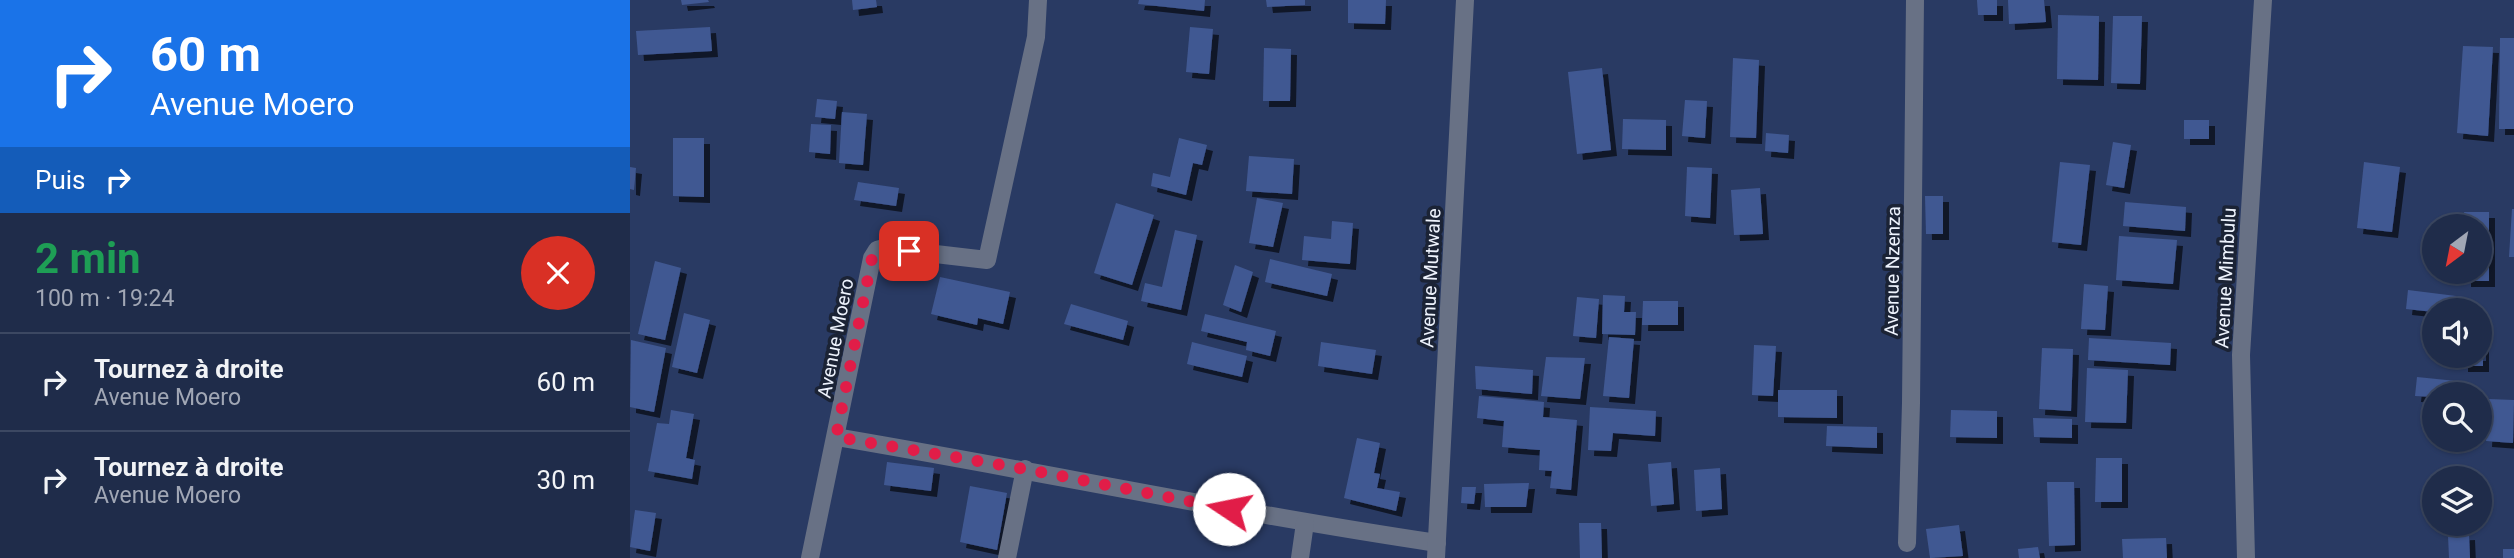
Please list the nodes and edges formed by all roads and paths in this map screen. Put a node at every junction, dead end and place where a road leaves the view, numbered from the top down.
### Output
1 (1038, 0) edge
2 (1465, 0) edge
3 (1915, 0) edge
4 (2263, 0) edge
5 (836, 437) junction
6 (1025, 469) junction
7 (1305, 523) junction
8 (1907, 543) dead end
9 (1436, 550) edge
10 (810, 558) edge
11 (1007, 558) edge
12 (1300, 558) edge
13 (2246, 558) edge

1 - 5 street, Avenue Moero
2 - 9 street, Avenue Mutwale
3 - 8 street, Avenue Nzenza
4 - 13 street, Avenue Mimbulu
5 - 6 street
5 - 10 street, Avenue Moero
6 - 7 street
6 - 11 street
7 - 9 street
7 - 12 street

